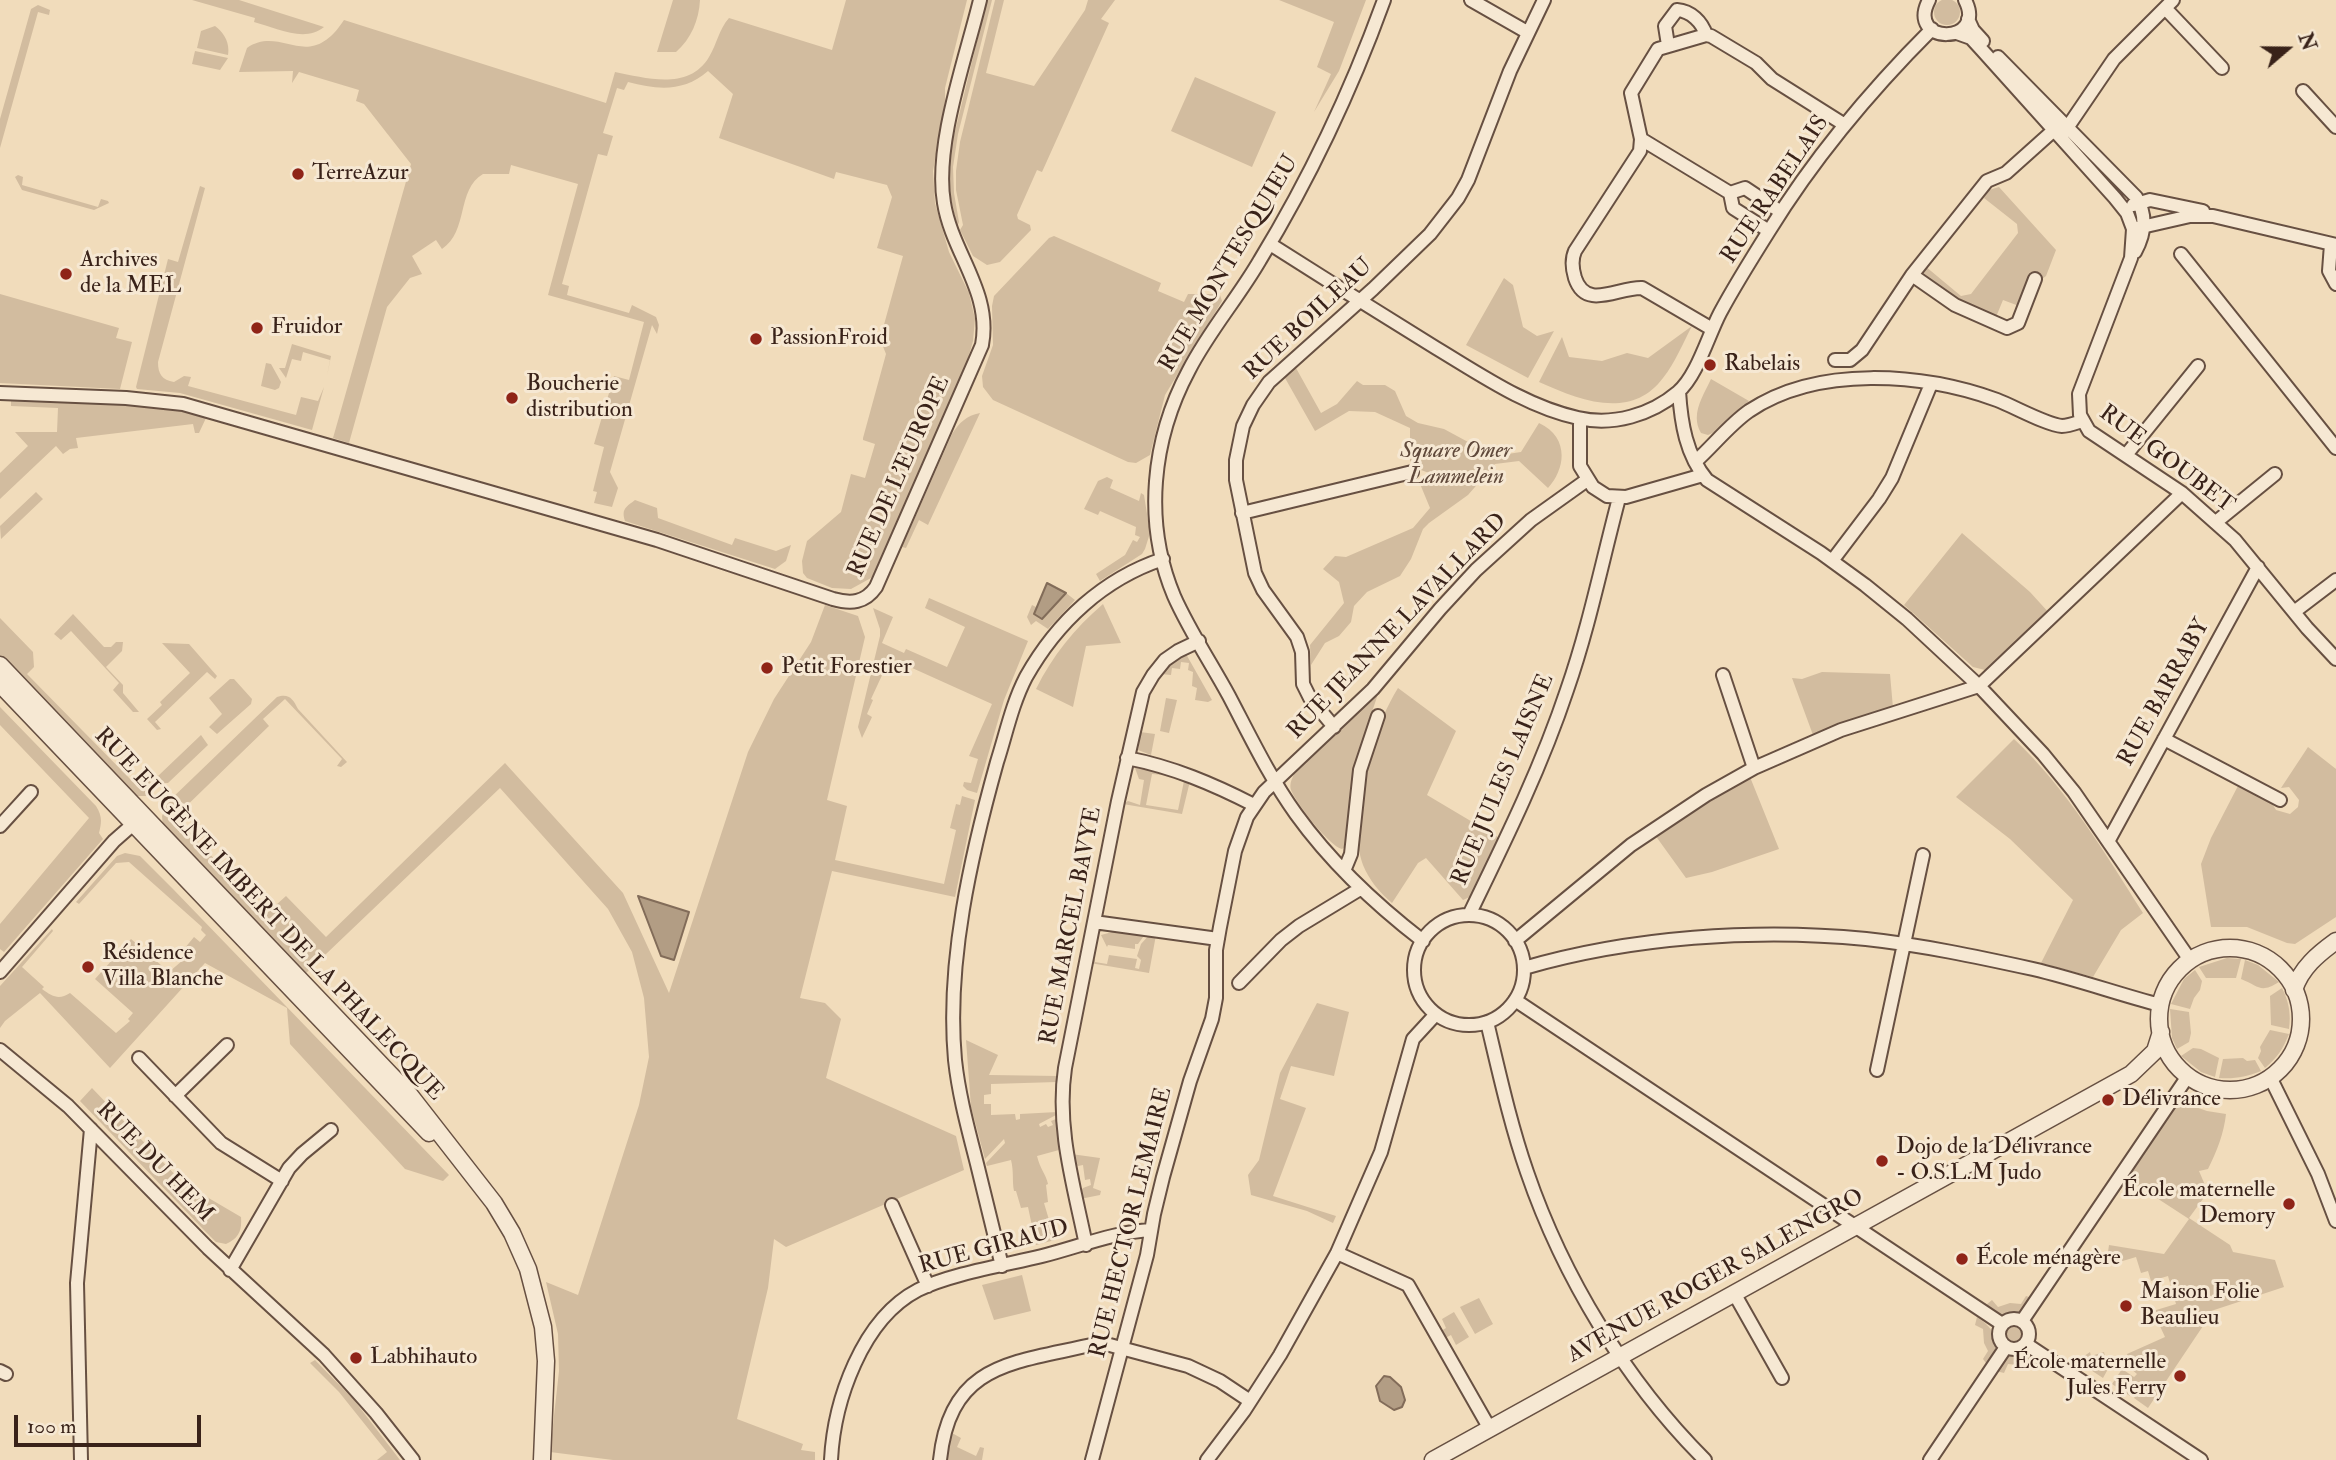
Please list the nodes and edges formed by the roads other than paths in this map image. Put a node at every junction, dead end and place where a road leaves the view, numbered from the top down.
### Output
1 (980, 0) edge
2 (1384, 0) edge
3 (1471, 0) edge
4 (1544, 0) edge
5 (1929, 0) edge
6 (1965, 0) edge
7 (2169, 4) edge
8 (1968, 19) junction
9 (1932, 29) junction
10 (1527, 32) junction
11 (1956, 33) junction
12 (1706, 35) junction
13 (1668, 45) junction
14 (2222, 68) dead end
15 (2303, 91) dead end
16 (1845, 125) junction
17 (2336, 127) edge
18 (2061, 132) junction
19 (1641, 139) junction
20 (1730, 193) junction
21 (2139, 201) junction
22 (2125, 210) junction
23 (1781, 212) junction
24 (2213, 216) junction
25 (2138, 228) junction
26 (1769, 231) junction
27 (1270, 244) junction
28 (2333, 244) edge
29 (2181, 254) dead end
30 (1912, 275) junction
31 (2035, 279) dead end
32 (2336, 284) edge
33 (1359, 301) junction
34 (1712, 329) junction
35 (1835, 360) dead end
36 (2197, 366) dead end
37 (1931, 384) junction
38 (1679, 391) junction
39 (0, 393) edge
40 (1580, 419) junction
41 (2082, 421) junction
42 (2336, 448) edge
43 (2126, 455) junction
44 (1695, 461) junction
45 (1412, 472) dead end
46 (2276, 474) dead end
47 (1703, 475) junction
48 (1587, 480) junction
49 (2182, 493) junction
50 (1619, 498) junction
51 (1242, 513) junction
52 (2216, 522) junction
53 (1163, 559) junction
54 (1832, 561) junction
55 (2259, 567) junction
56 (2336, 580) edge
57 (2294, 612) junction
58 (1199, 641) junction
59 (2336, 659) edge
60 (0, 665) edge
61 (1723, 675) dead end
62 (0, 684) edge
63 (1979, 686) junction
64 (1378, 716) dead end
65 (1334, 727) junction
66 (2164, 739) junction
67 (1127, 758) junction
68 (1754, 768) junction
69 (1275, 781) junction
70 (31, 792) dead end
71 (2280, 800) dead end
72 (1254, 805) junction
73 (138, 820) junction
74 (0, 826) edge
75 (2109, 840) junction
76 (1923, 855) dead end
77 (1344, 871) junction
78 (1360, 889) junction
79 (1469, 915) junction
80 (1094, 922) junction
81 (1218, 939) junction
82 (1423, 941) junction
83 (1515, 941) junction
84 (2336, 941) edge
85 (1905, 945) junction
86 (2320, 953) junction
87 (2190, 960) junction
88 (2275, 964) junction
89 (1524, 968) junction
90 (0, 972) edge
91 (1239, 983) dead end
92 (2294, 990) junction
93 (1515, 1000) junction
94 (2161, 1005) junction
95 (1436, 1014) junction
96 (1486, 1022) junction
97 (2161, 1032) junction
98 (228, 1045) dead end
99 (0, 1050) edge
100 (139, 1058) dead end
101 (1877, 1070) dead end
102 (2184, 1072) junction
103 (2130, 1074) junction
104 (2270, 1077) junction
105 (175, 1096) junction
106 (91, 1129) junction
107 (331, 1130) dead end
108 (282, 1181) junction
109 (892, 1205) dead end
110 (2336, 1221) edge
111 (1855, 1226) junction
112 (1151, 1230) junction
113 (1086, 1245) junction
114 (1337, 1253) junction
115 (1002, 1266) junction
116 (230, 1270) junction
117 (928, 1286) junction
118 (1734, 1293) junction
119 (2022, 1321) junction
120 (2001, 1324) junction
121 (2025, 1344) junction
122 (2006, 1347) junction
123 (1122, 1349) junction
124 (1621, 1356) junction
125 (1782, 1378) dead end
126 (545, 1382) junction
127 (1250, 1402) junction
128 (1490, 1429) junction
129 (81, 1460) edge
130 (413, 1460) edge
131 (533, 1460) edge
132 (542, 1460) edge
133 (831, 1460) edge
134 (940, 1460) edge
135 (1093, 1460) edge
136 (1208, 1460) edge
137 (1433, 1460) edge
138 (1705, 1460) edge
139 (1930, 1460) edge
140 (2201, 1460) edge

1 - 39 street, RUE DE L'EUROPE
2 - 27 street, RUE MONTESQUIEU
3 - 10 street
4 - 10 street, RUE BOILEAU
5 - 9 street
6 - 8 street
7 - 14 street
7 - 18 street
8 - 11 street
8 - 18 street
9 - 11 street
9 - 16 street, RUE RABELAIS
10 - 33 street, RUE BOILEAU
11 - 18 street
12 - 13 street
12 - 13 street
12 - 16 street
13 - 19 street
15 - 17 street
16 - 23 street, RUE RABELAIS
18 - 21 street
18 - 22 street
18 - 30 street
19 - 20 street
19 - 34 street
20 - 23 street
20 - 26 street
21 - 22 street
21 - 24 street
21 - 25 street
22 - 25 street
23 - 26 street, RUE RABELAIS
24 - 25 street
24 - 28 street
25 - 41 street
26 - 34 street, RUE RABELAIS
27 - 33 street
27 - 53 street, RUE MONTESQUIEU
28 - 32 street
29 - 42 street
30 - 31 street
30 - 35 street
33 - 40 street
33 - 51 street, RUE BOILEAU
34 - 38 street, RUE RABELAIS
36 - 43 street
37 - 41 street, RUE GOUBET
37 - 44 street, RUE GOUBET
37 - 54 street
38 - 40 street
38 - 44 street
40 - 48 street
41 - 43 street, RUE GOUBET
43 - 49 street, RUE GOUBET
44 - 47 street
45 - 51 street
46 - 52 street
47 - 50 street
47 - 54 street
48 - 50 street
48 - 65 street, RUE JEANNE LAVALLARD
49 - 52 street, RUE GOUBET
49 - 63 street
50 - 79 street, RUE JULES LAISNE
51 - 65 street, RUE BOILEAU
52 - 55 street, RUE GOUBET
53 - 58 street, RUE MONTESQUIEU
53 - 115 street
54 - 63 street
55 - 57 street, RUE GOUBET
55 - 66 street, RUE BARRABY
56 - 57 street
57 - 59 street, RUE GOUBET
58 - 67 street, RUE MARCEL BAVYE
58 - 69 street, RUE MONTESQUIEU
60 - 73 street, RUE EUGÈNE IMBERT DE LA PHALECQUE
61 - 68 street
62 - 73 street, RUE EUGÈNE IMBERT DE LA PHALECQUE
63 - 68 street
63 - 75 street
64 - 77 street
65 - 69 street, RUE JEANNE LAVALLARD
66 - 71 street
66 - 75 street, RUE BARRABY
67 - 72 street
67 - 80 street, RUE MARCEL BAVYE
68 - 83 street
69 - 72 street, RUE JEANNE LAVALLARD
69 - 77 street, RUE MONTESQUIEU
70 - 74 street
72 - 81 street, RUE JEANNE LAVALLARD
73 - 90 street
73 - 126 street, RUE EUGÈNE IMBERT DE LA PHALECQUE
75 - 87 street
76 - 85 street
77 - 78 street, RUE MONTESQUIEU
78 - 82 street, RUE MONTESQUIEU
78 - 91 street
79 - 82 street
79 - 83 street
80 - 81 street
80 - 113 street, RUE MARCEL BAVYE
81 - 112 street, RUE HECTOR LEMAIRE
82 - 95 street
83 - 89 street
84 - 86 street
85 - 89 street
85 - 94 street
85 - 101 street
86 - 88 street
86 - 92 street
87 - 88 street
87 - 94 street
88 - 92 street
89 - 93 street
92 - 104 street
93 - 96 street
93 - 111 street
94 - 97 street
95 - 96 street
95 - 114 street
96 - 124 street
97 - 102 street
97 - 103 street, AVENUE ROGER SALENGRO
98 - 105 street
99 - 106 street, RUE DU HEM
100 - 105 street
102 - 103 street, AVENUE ROGER SALENGRO
102 - 104 street
102 - 119 street
103 - 111 street, AVENUE ROGER SALENGRO
104 - 110 street
105 - 108 street
106 - 116 street, RUE DU HEM
106 - 129 street
107 - 108 street
108 - 116 street
109 - 117 street
111 - 118 street, AVENUE ROGER SALENGRO
111 - 120 street
112 - 113 street, RUE GIRAUD
112 - 123 street, RUE HECTOR LEMAIRE
113 - 115 street, RUE GIRAUD
114 - 127 street
114 - 128 street
115 - 117 street, RUE GIRAUD
116 - 130 street, RUE DU HEM
117 - 133 street, RUE GIRAUD
118 - 124 street, AVENUE ROGER SALENGRO
118 - 125 street
119 - 120 street
119 - 121 street
120 - 122 street
121 - 122 street
121 - 140 street
122 - 139 street
123 - 127 street
123 - 134 street
123 - 135 street, RUE HECTOR LEMAIRE
124 - 128 street, AVENUE ROGER SALENGRO
124 - 138 street
126 - 131 street, RUE EUGÈNE IMBERT DE LA PHALECQUE
126 - 132 street, RUE EUGÈNE IMBERT DE LA PHALECQUE
127 - 136 street
128 - 137 street, AVENUE ROGER SALENGRO

